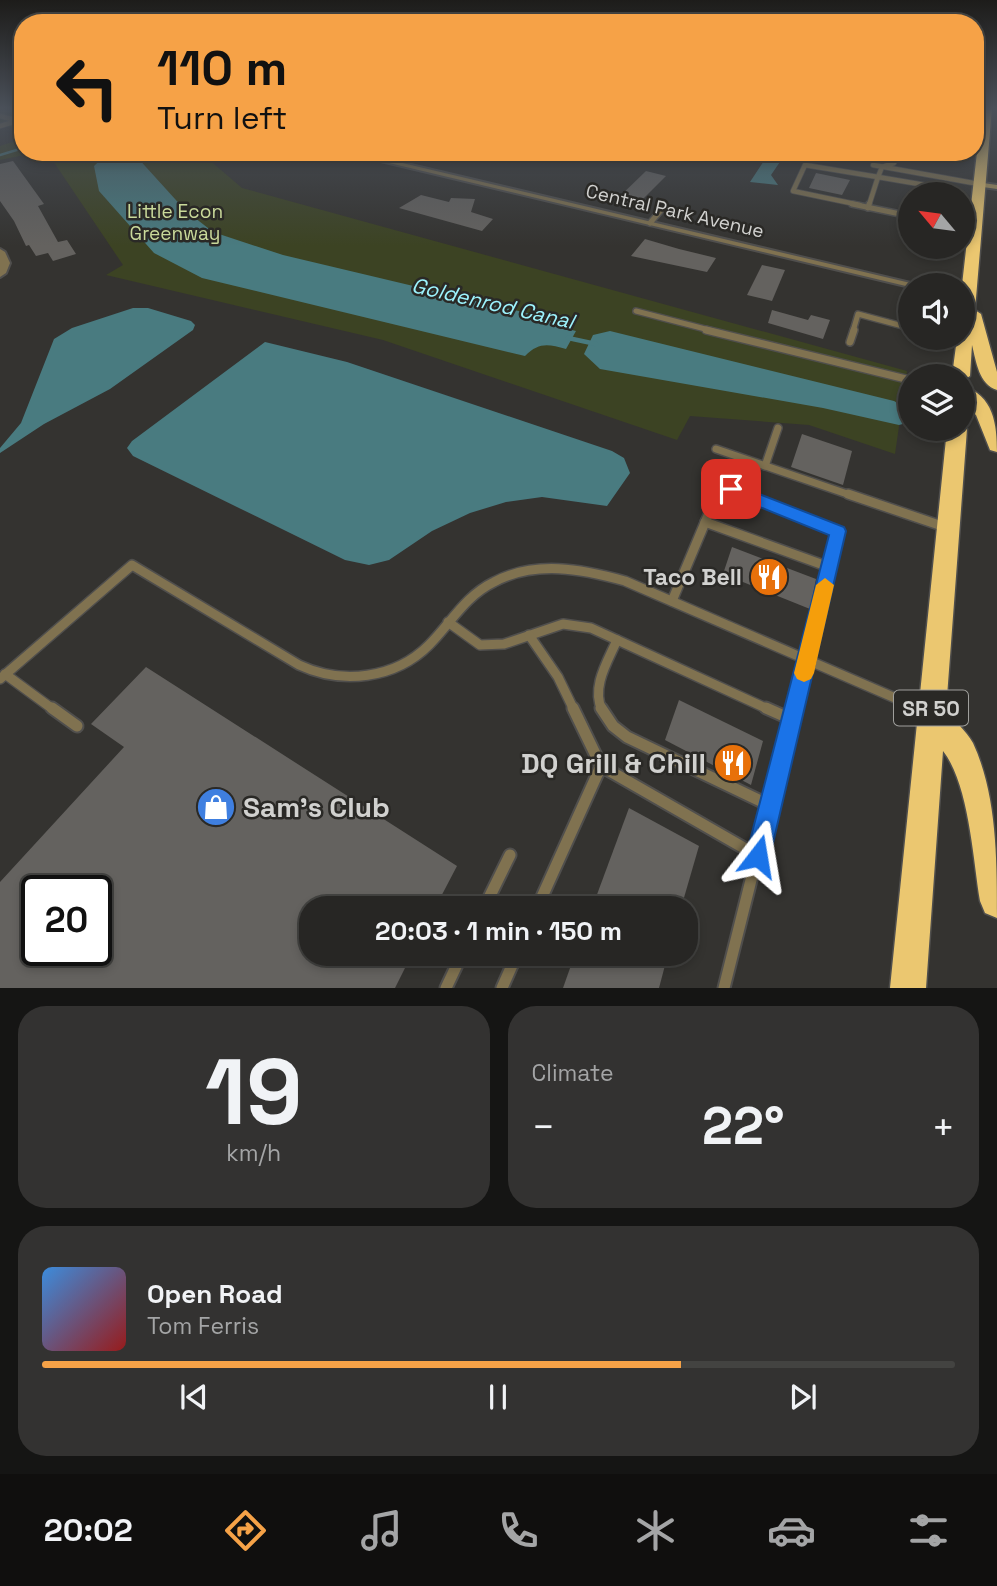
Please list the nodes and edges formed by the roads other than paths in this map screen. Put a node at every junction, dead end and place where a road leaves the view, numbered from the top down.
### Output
1 (385, 161) edge
2 (894, 161) edge
3 (981, 161) edge
4 (873, 165) dead end
5 (882, 167) junction
6 (878, 177) junction
7 (907, 182) edge
8 (979, 184) junction
9 (997, 187) edge
10 (975, 202) edge
11 (868, 208) junction
12 (662, 209) dead end
13 (898, 214) edge
14 (650, 223) junction
15 (0, 252) edge
16 (0, 274) edge
17 (898, 281) edge
18 (636, 311) dead end
19 (898, 325) edge
20 (850, 342) dead end
21 (975, 349) edge
22 (898, 377) edge
23 (997, 384) edge
24 (975, 404) edge
25 (778, 428) dead end
26 (956, 441) edge
27 (997, 444) edge
28 (716, 449) dead end
29 (765, 466) junction
30 (705, 522) junction
31 (948, 528) junction
32 (830, 567) junction
33 (672, 601) junction
34 (448, 622) junction
35 (529, 635) junction
36 (617, 640) junction
37 (807, 660) junction
38 (3, 676) edge
39 (930, 713) junction
40 (793, 720) junction
41 (76, 726) dead end
42 (601, 766) junction
43 (771, 806) junction
44 (510, 855) dead end
45 (758, 856) junction
46 (490, 896) edge
47 (542, 896) edge
48 (997, 901) edge
49 (456, 966) edge
50 (512, 966) edge
51 (446, 988) edge
52 (502, 988) edge
53 (724, 988) edge
54 (908, 988) edge

1 - 14 street, Central Park Avenue
2 - 5 lane
3 - 8 highway
4 - 5 lane
5 - 6 lane
5 - 8 lane
6 - 7 lane
6 - 11 lane
6 - 11 lane
8 - 9 street
8 - 10 highway
11 - 13 lane
12 - 14 lane
14 - 17 street, Central Park Avenue
15 - 16 street
18 - 22 lane
19 - 20 lane
21 - 23 highway
24 - 27 highway
25 - 29 lane
26 - 31 highway, SR 50
28 - 29 lane
29 - 31 lane
30 - 32 lane
30 - 32 lane
30 - 33 lane
31 - 39 highway, SR 50
32 - 37 lane
33 - 34 lane
33 - 37 lane
34 - 35 lane
34 - 38 lane
35 - 36 lane
35 - 42 lane
36 - 40 lane
36 - 43 lane
37 - 39 lane
37 - 40 lane
38 - 41 lane
39 - 48 highway
39 - 54 highway, SR 50
40 - 43 lane
42 - 45 lane
42 - 47 lane
43 - 45 lane
44 - 46 lane
45 - 53 lane
49 - 51 lane
50 - 52 lane

